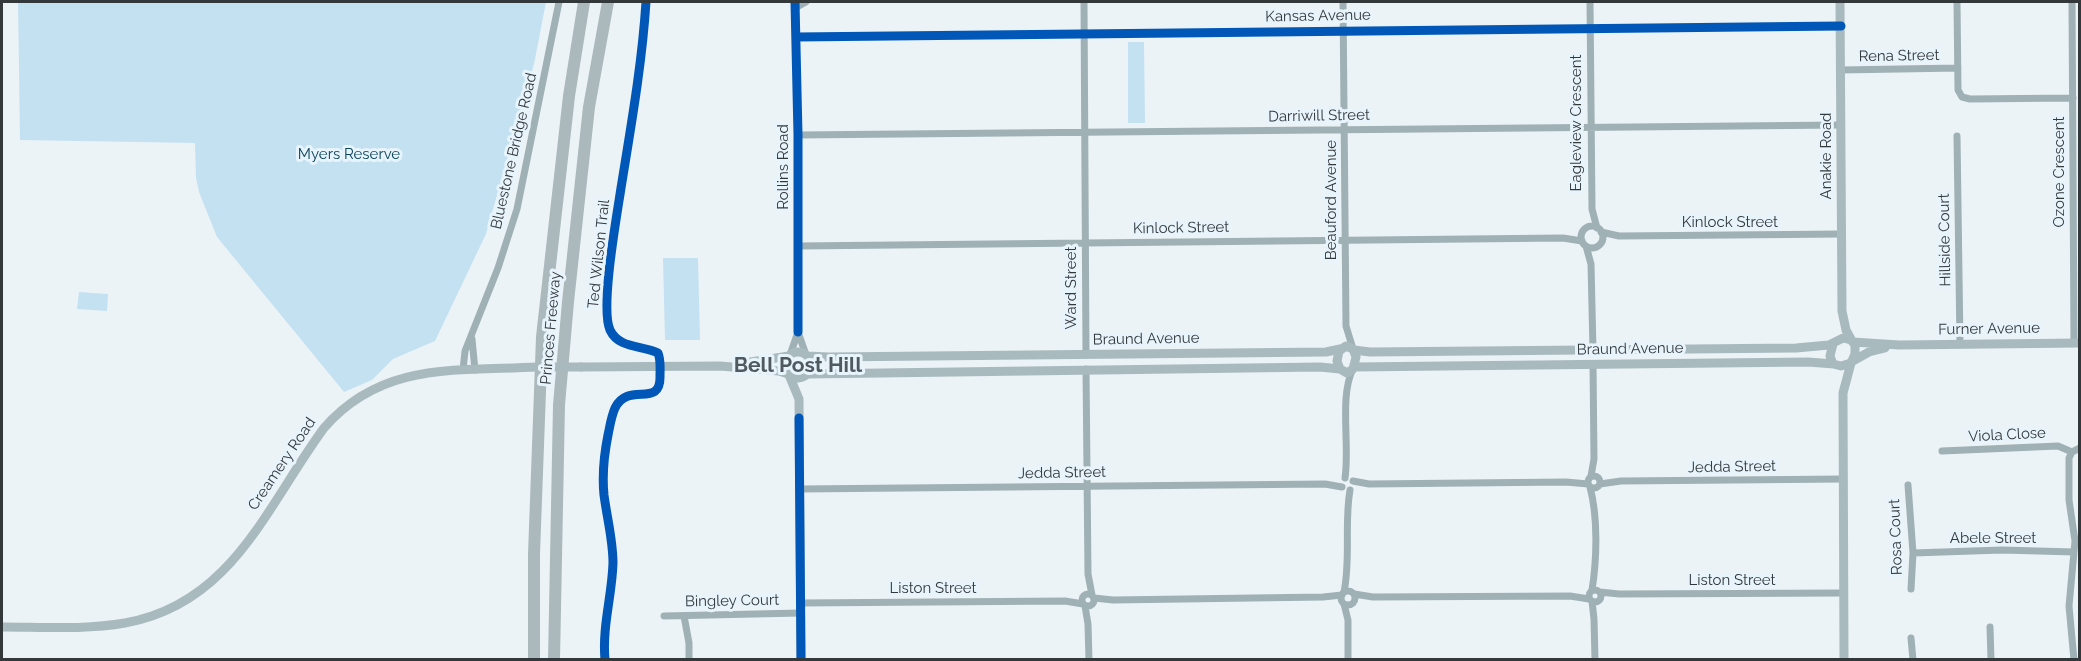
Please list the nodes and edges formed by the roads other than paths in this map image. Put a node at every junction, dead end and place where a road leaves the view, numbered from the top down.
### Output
1 (559, 2) edge
2 (584, 2) edge
3 (608, 2) edge
4 (806, 2) edge
5 (1084, 2) edge
6 (1344, 2) edge
7 (1590, 2) edge
8 (1840, 2) edge
9 (1957, 2) edge
10 (2072, 2) edge
11 (795, 5) edge
12 (1840, 26) junction
13 (1591, 28) junction
14 (1344, 31) junction
15 (1084, 34) junction
16 (796, 37) junction
17 (1958, 68) junction
18 (1841, 70) junction
19 (2073, 98) junction
20 (1841, 125) junction
21 (1591, 126) junction
22 (1344, 129) junction
23 (1085, 132) junction
24 (798, 135) junction
25 (1957, 136) dead end
26 (1592, 209) junction
27 (1585, 230) junction
28 (1599, 230) junction
29 (1842, 234) junction
30 (1619, 236) junction
31 (1563, 238) junction
32 (1345, 240) junction
33 (1086, 242) junction
34 (1584, 244) junction
35 (1599, 244) junction
36 (799, 246) junction
37 (1591, 264) junction
38 (1842, 311) junction
39 (1346, 326) junction
40 (798, 332) junction
41 (472, 337) junction
42 (1853, 341) junction
43 (1834, 343) junction
44 (2077, 343) edge
45 (1960, 344) junction
46 (1899, 345) junction
47 (1340, 348) junction
48 (1741, 349) junction
49 (1354, 350) junction
50 (1593, 350) junction
51 (789, 355) junction
52 (807, 355) junction
53 (1086, 355) junction
54 (1742, 363) junction
55 (1851, 363) junction
56 (1593, 364) junction
57 (1834, 365) junction
58 (720, 366) junction
59 (1354, 368) junction
60 (1086, 369) junction
61 (1340, 369) junction
62 (463, 370) junction
63 (475, 370) junction
64 (788, 375) junction
65 (807, 375) junction
66 (1347, 388) junction
67 (1843, 393) junction
68 (799, 399) junction
69 (2079, 448) edge
70 (1942, 451) dead end
71 (2072, 452) junction
72 (1843, 479) junction
73 (1594, 481) junction
74 (1348, 484) junction
75 (1908, 485) dead end
76 (1087, 486) junction
77 (800, 489) junction
78 (2074, 552) junction
79 (1914, 553) junction
80 (1911, 589) dead end
81 (1844, 593) junction
82 (1595, 595) junction
83 (1348, 598) junction
84 (1088, 601) junction
85 (801, 603) junction
86 (801, 613) junction
87 (664, 616) dead end
88 (684, 616) junction
89 (2, 627) edge
90 (1990, 627) dead end
91 (1911, 638) dead end
92 (534, 660) edge
93 (554, 660) edge
94 (689, 660) edge
95 (801, 660) edge
96 (1089, 660) edge
97 (1348, 660) edge
98 (1595, 660) edge
99 (1844, 660) edge
100 (1913, 660) edge
101 (1991, 660) edge
102 (2074, 660) edge

1 - 41 street, Bluestone Bridge Road
2 - 92 highway, Princes Freeway
3 - 93 highway, Princes Freeway
4 - 11 street
5 - 15 street, Ward Street
6 - 14 street, Beauford Avenue
7 - 13 street, Eagleview Crescent
8 - 12 street, Anakie Road
9 - 17 street
10 - 19 street, Ozone Crescent
11 - 16 street, Rollins Road
12 - 13 street, Kansas Avenue
12 - 18 street, Anakie Road
13 - 14 street, Kansas Avenue
13 - 21 street, Eagleview Crescent
14 - 15 street, Kansas Avenue
14 - 22 street, Beauford Avenue
15 - 16 street, Kansas Avenue
15 - 23 street, Ward Street
16 - 24 street, Rollins Road
17 - 18 street, Rena Street
17 - 19 street
18 - 20 street, Anakie Road
19 - 44 street, Ozone Crescent
20 - 21 street, Darriwill Street
20 - 29 street, Anakie Road
21 - 22 street, Darriwill Street
21 - 26 street, Eagleview Crescent
22 - 23 street, Darriwill Street
22 - 32 street, Beauford Avenue
23 - 24 street, Darriwill Street
23 - 33 street, Ward Street
24 - 36 street, Rollins Road
25 - 45 street, Hillside Court
26 - 27 street, Eagleview Crescent
26 - 28 street, Eagleview Crescent
27 - 28 street, Kinlock Street
27 - 31 street, Kinlock Street
27 - 34 street, Eagleview Crescent
28 - 30 street, Kinlock Street
28 - 35 street, Eagleview Crescent
29 - 30 street, Kinlock Street
29 - 38 street, Anakie Road
30 - 35 street, Kinlock Street
31 - 32 street, Kinlock Street
31 - 34 street, Kinlock Street
32 - 33 street, Kinlock Street
32 - 39 street, Beauford Avenue
33 - 36 street, Kinlock Street
33 - 53 street, Ward Street
34 - 35 street, Kinlock Street
34 - 37 street
35 - 37 street
36 - 40 street, Rollins Road
37 - 50 street
38 - 42 street, Anakie Road
38 - 43 street, Anakie Road
39 - 47 street, Beauford Avenue
39 - 49 street, Beauford Avenue
40 - 51 street, Rollins Road
40 - 52 street, Rollins Road
41 - 62 street, Bluestone Bridge Road
41 - 63 street, Bluestone Bridge Road
42 - 43 street
42 - 46 street, Furner Avenue
42 - 55 street
43 - 48 street, Braund Avenue
43 - 57 street
44 - 45 street, Furner Avenue
45 - 46 street, Furner Avenue
46 - 55 street, Furner Avenue
47 - 49 street
47 - 53 street, Braund Avenue
47 - 61 street
48 - 50 street, Braund Avenue
48 - 54 street
49 - 50 street, Braund Avenue
49 - 59 street
50 - 56 street
51 - 52 street
51 - 58 street, Creamery Road
51 - 64 street
52 - 53 street, Braund Avenue
52 - 65 street
53 - 60 street, Ward Street
54 - 56 street, Braund Avenue
54 - 57 street, Braund Avenue
55 - 57 street
55 - 67 street
56 - 59 street, Braund Avenue
56 - 73 street
57 - 67 street
58 - 63 street, Creamery Road, bridge
58 - 64 street, Creamery Road
59 - 61 street
59 - 66 street
60 - 61 street, Braund Avenue
60 - 65 street, Braund Avenue
60 - 76 street, Ward Street
61 - 66 street
62 - 63 street, Creamery Road
62 - 89 street, Creamery Road
64 - 65 street
64 - 68 street
65 - 68 street
66 - 74 street
67 - 72 street
68 - 77 street
69 - 71 street
70 - 71 street, Viola Close
71 - 78 street
72 - 73 street, Jedda Street
72 - 81 street
73 - 74 street, Jedda Street
73 - 82 street
74 - 76 street, Jedda Street
74 - 83 street
75 - 79 street, Rosa Court
76 - 77 street, Jedda Street
76 - 84 street, Ward Street
77 - 85 street
78 - 79 street, Abele Street
78 - 102 street
79 - 80 street, Rosa Court
81 - 82 street, Liston Street
81 - 99 street
82 - 83 street, Liston Street
82 - 98 street
83 - 84 street, Liston Street
83 - 97 street
84 - 85 street, Liston Street
84 - 96 street, Ward Street
85 - 86 street
86 - 88 street, Bingley Court
86 - 95 street
87 - 88 street, Bingley Court
88 - 94 street
90 - 101 street
91 - 100 street

